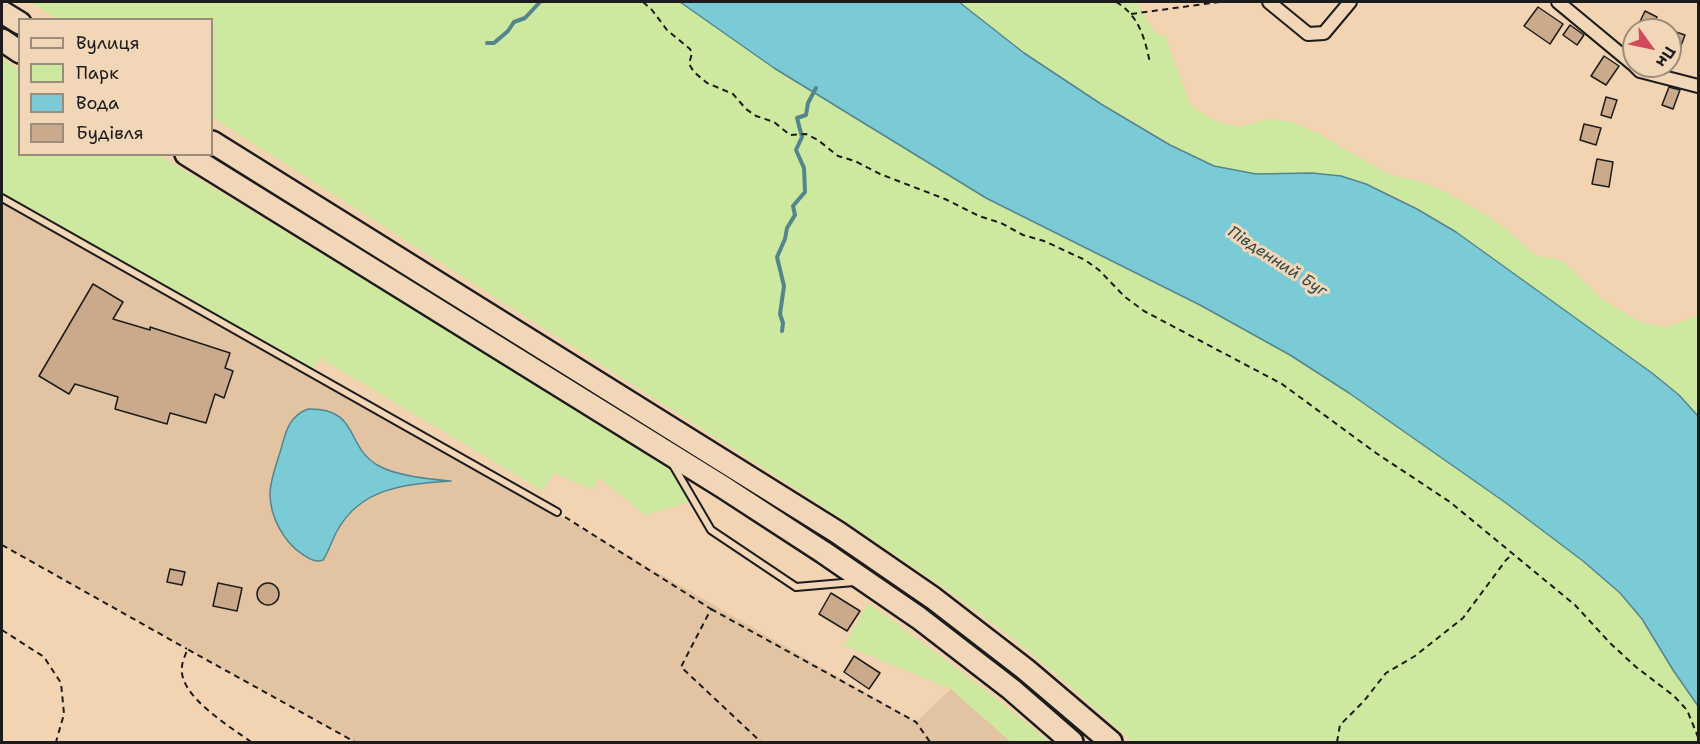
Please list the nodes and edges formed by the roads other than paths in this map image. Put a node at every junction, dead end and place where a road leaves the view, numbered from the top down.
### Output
1 (1269, 2) edge
2 (1350, 2) edge
3 (1558, 2) edge
4 (2, 12) edge
5 (18, 22) edge
6 (2, 40) edge
7 (18, 51) edge
8 (1622, 56) edge
9 (1668, 78) edge
10 (1698, 86) edge
11 (213, 143) edge
12 (189, 156) edge
13 (2, 198) edge
14 (666, 451) junction
15 (557, 512) road end
16 (837, 532) junction
17 (823, 552) junction
18 (864, 581) junction
19 (1072, 742) edge
20 (1111, 742) edge

1 - 2 street
3 - 8 street
4 - 5 highway
6 - 7 highway
9 - 10 street
11 - 16 highway
12 - 14 highway
13 - 15 lane
14 - 17 highway
14 - 18 lane
16 - 17 highway
16 - 20 highway
17 - 18 highway
18 - 19 highway

